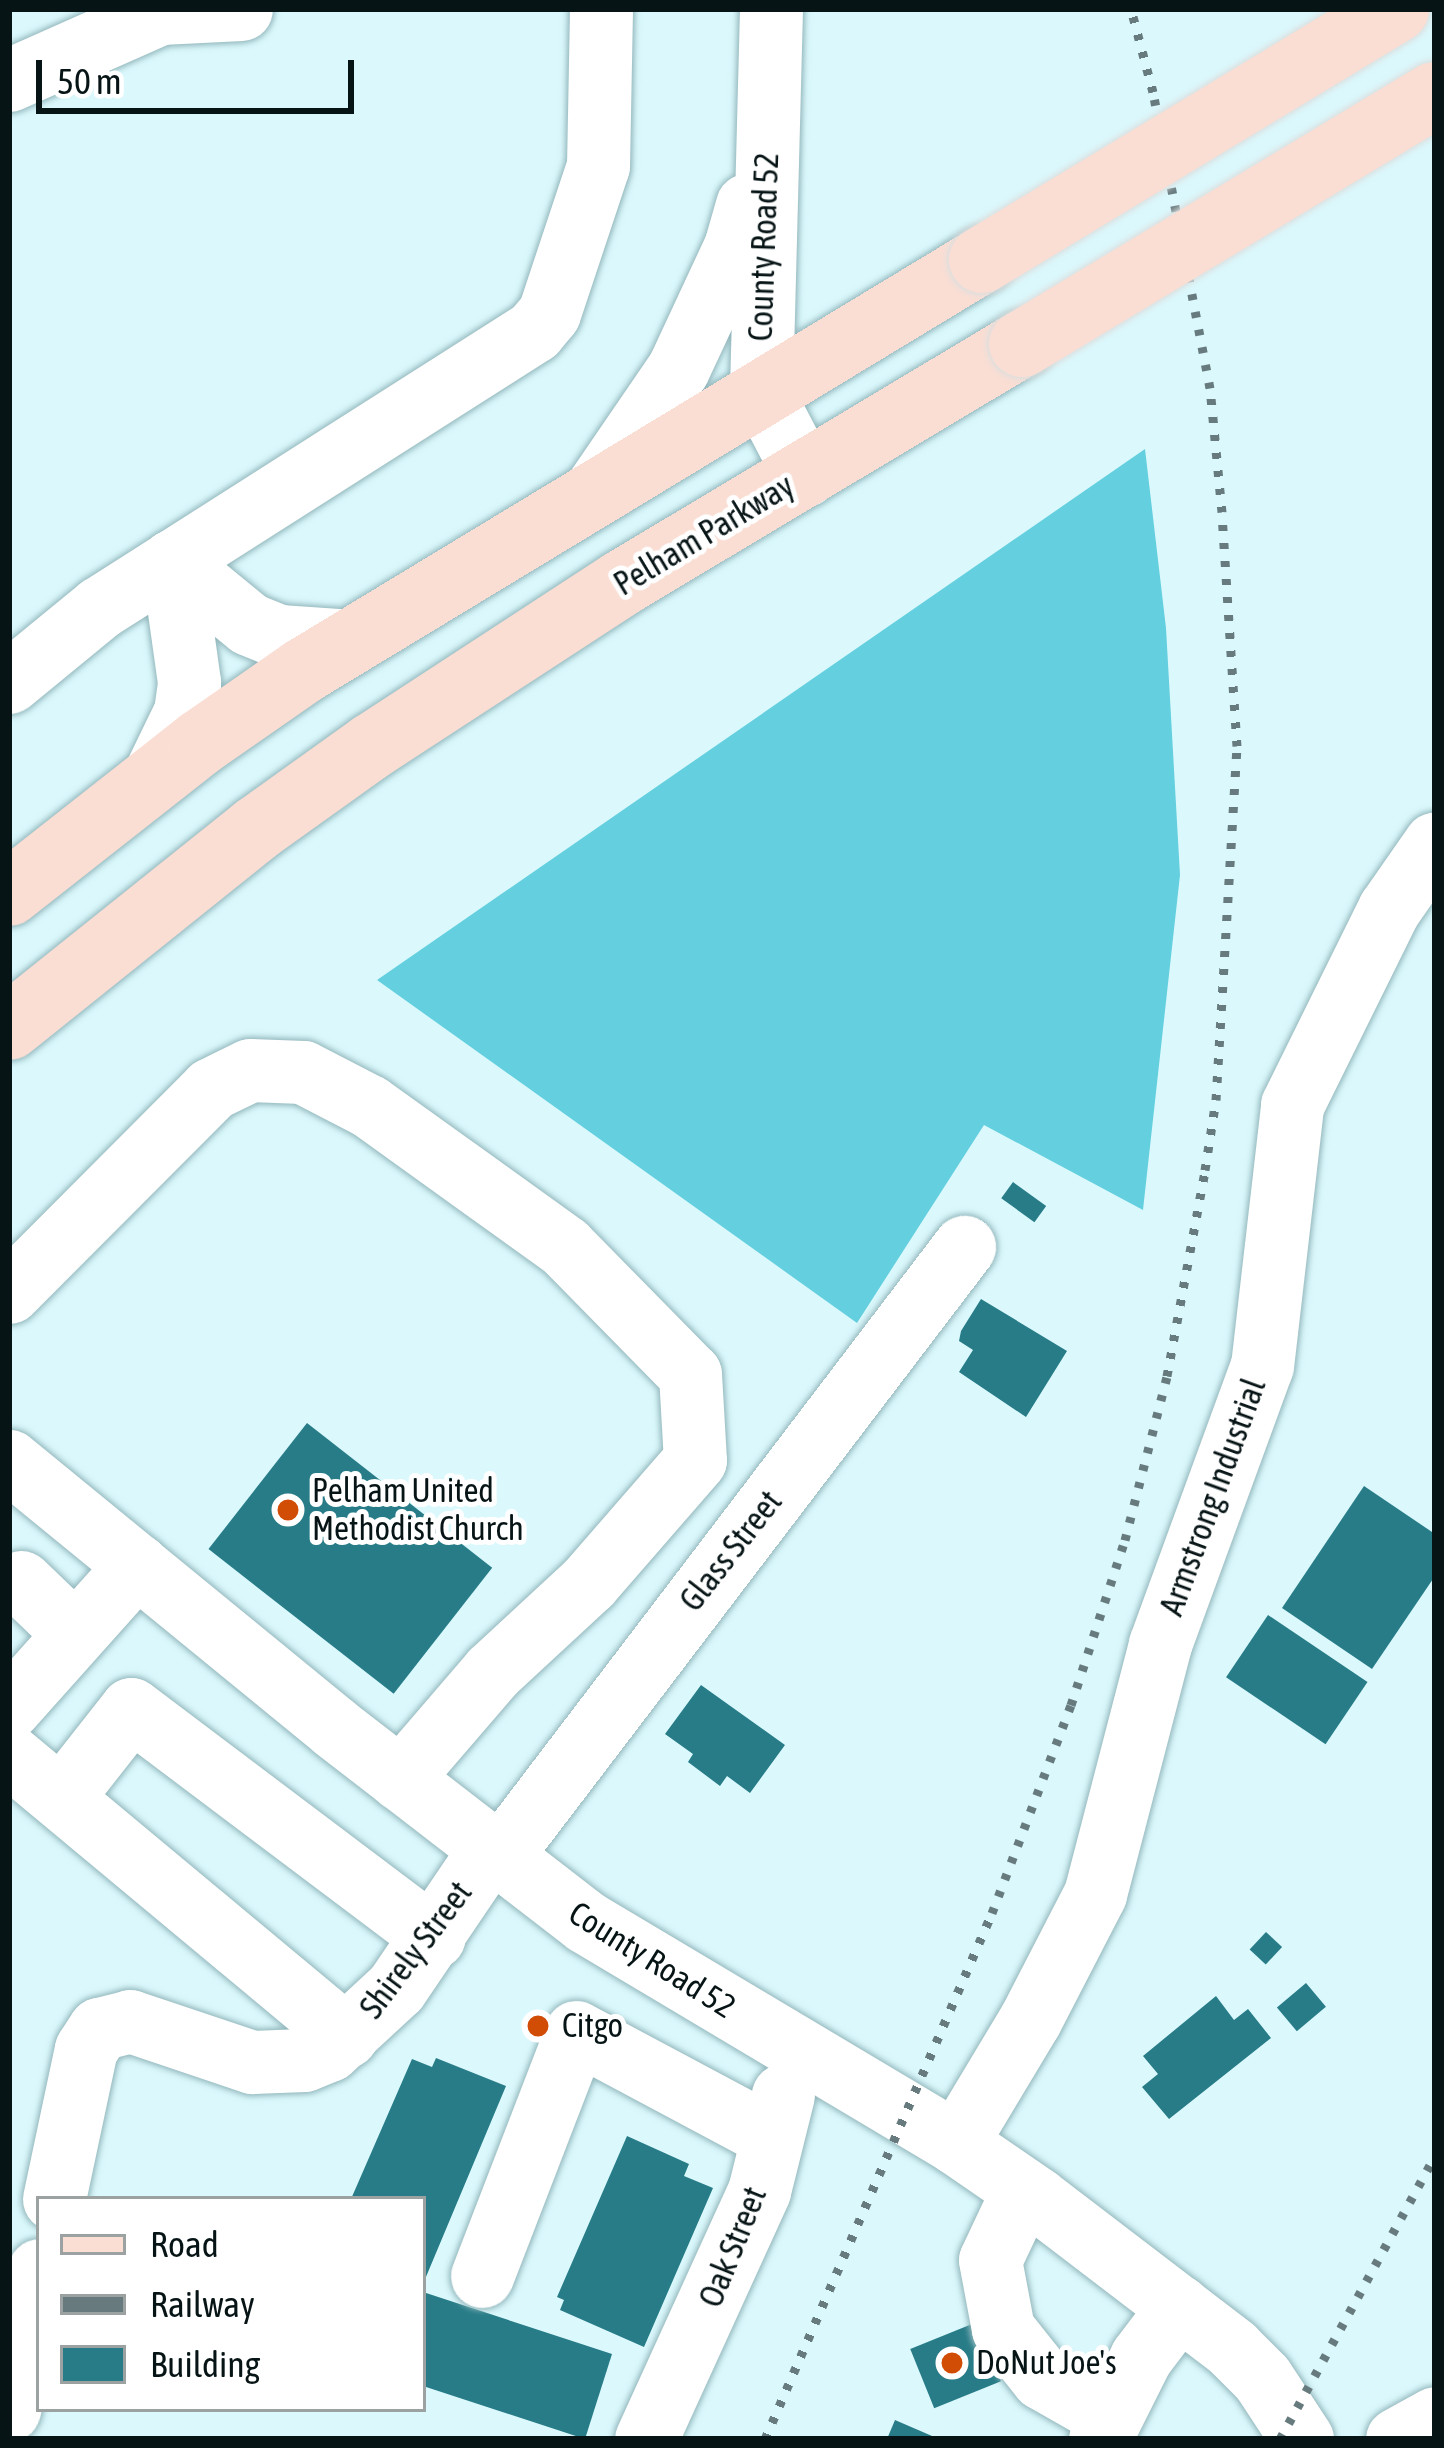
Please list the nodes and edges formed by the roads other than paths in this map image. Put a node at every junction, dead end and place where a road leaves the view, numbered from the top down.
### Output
1 (242, 9) edge
2 (601, 9) edge
3 (771, 9) edge
4 (1396, 9) edge
5 (9, 80) edge
6 (1435, 95) edge
7 (767, 134) junction
8 (761, 391) junction
9 (806, 475) junction
10 (593, 494) junction
11 (172, 561) junction
12 (352, 641) junction
13 (9, 682) edge
14 (152, 780) junction
15 (1435, 843) edge
16 (9, 892) edge
17 (9, 1027) edge
18 (964, 1247) dead end
19 (9, 1292) edge
20 (9, 1461) edge
21 (137, 1565) junction
22 (13, 1584) edge
23 (74, 1633) junction
24 (9, 1708) edge
25 (9, 1755) edge
26 (400, 1779) junction
27 (61, 1798) junction
28 (495, 1853) junction
29 (434, 1936) junction
30 (615, 1940) junction
31 (576, 2032) junction
32 (346, 2036) junction
33 (796, 2048) junction
34 (771, 2136) junction
35 (956, 2144) junction
36 (1023, 2189) junction
37 (55, 2196) edge
38 (482, 2276) dead end
39 (36, 2284) edge
40 (1179, 2307) junction
41 (9, 2410) edge
42 (1435, 2418) edge
43 (1104, 2427) edge
44 (646, 2439) edge
45 (1302, 2439) edge
46 (1397, 2439) edge

1 - 5 street
2 - 11 street
3 - 7 street, County Road 52
4 - 8 main road, bridge
6 - 9 main road, Pelham Parkway, bridge
7 - 8 street, County Road 52
7 - 10 street
8 - 9 street, County Road 52
8 - 10 main road
9 - 17 main road, Pelham Parkway
10 - 12 main road
11 - 12 street
11 - 13 street
11 - 14 street
12 - 14 main road
14 - 16 main road
15 - 35 street, Armstrong Industrial
18 - 28 street, Glass Street
19 - 26 street
20 - 21 street, County Road 52
21 - 23 street
21 - 26 street, County Road 52
22 - 23 street
23 - 24 street
25 - 27 street
26 - 28 street, County Road 52
27 - 29 street
27 - 32 street
28 - 29 street, Shirely Street
28 - 30 street, County Road 52
29 - 32 street, Shirely Street
30 - 31 street
30 - 33 street, County Road 52
31 - 34 street
31 - 38 street
32 - 37 street, Shirely Street
33 - 34 street, Oak Street
33 - 35 street, County Road 52
34 - 44 street, Oak Street
35 - 36 street, County Road 52
36 - 40 street, County Road 52
36 - 43 street
39 - 41 street
40 - 43 street
40 - 45 street, County Road 52
42 - 46 street

